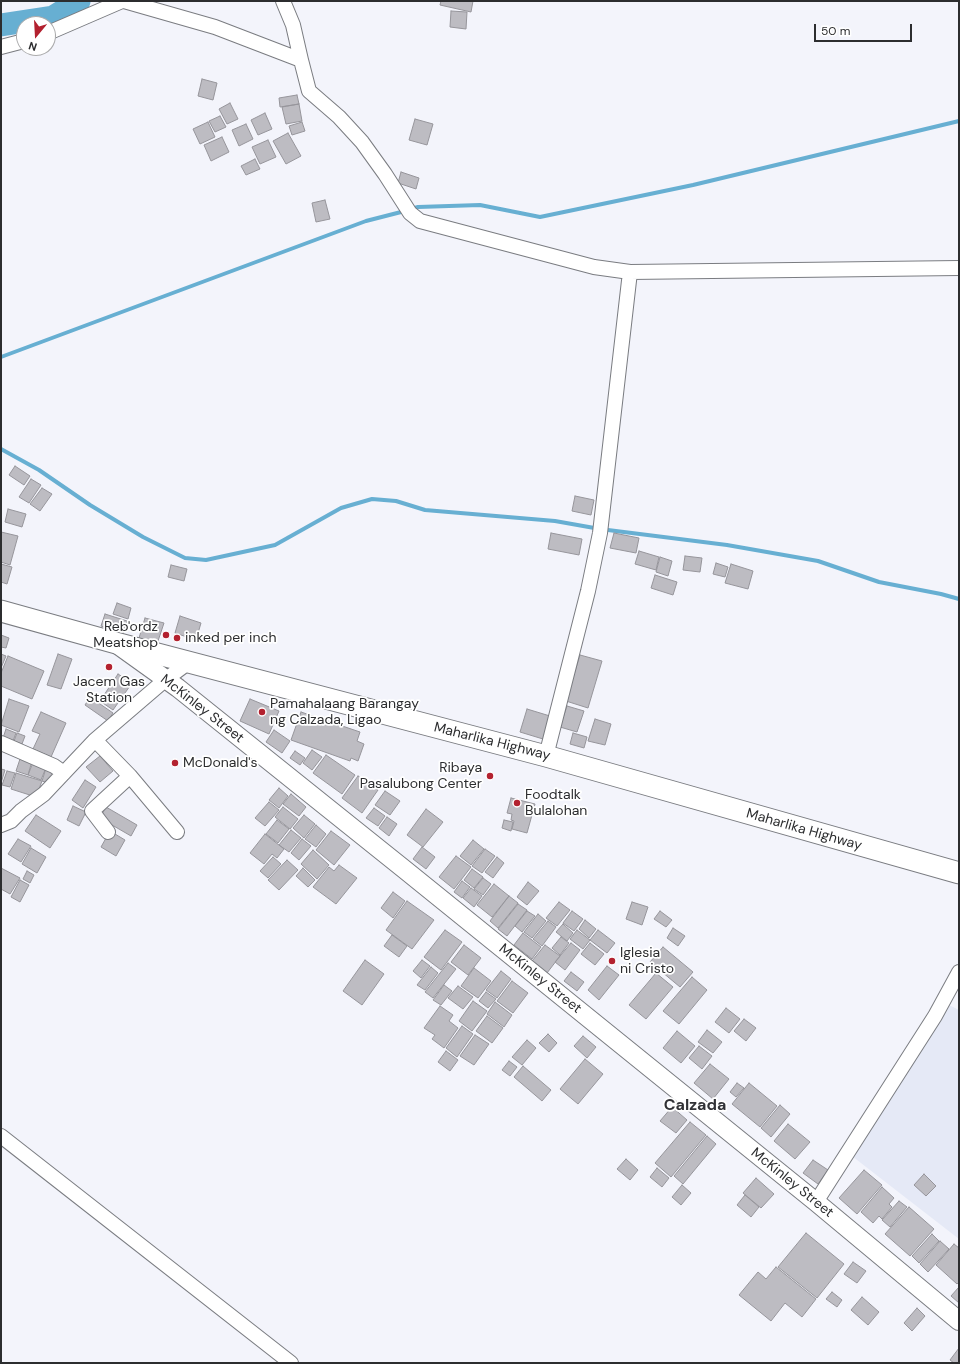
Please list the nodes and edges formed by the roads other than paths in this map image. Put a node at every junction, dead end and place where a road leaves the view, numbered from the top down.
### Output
1 (124, 1) edge
2 (283, 1) edge
3 (56, 30) edge
4 (16, 43) edge
5 (1, 47) edge
6 (301, 60) junction
7 (959, 268) edge
8 (630, 272) junction
9 (1, 611) edge
10 (116, 643) junction
11 (189, 662) junction
12 (165, 680) junction
13 (95, 740) junction
14 (1, 743) edge
15 (546, 756) junction
16 (64, 773) junction
17 (130, 776) junction
18 (1, 825) edge
19 (108, 832) dead end
20 (177, 832) dead end
21 (959, 873) edge
22 (959, 972) edge
23 (1, 1136) edge
24 (816, 1202) junction
25 (959, 1321) edge
26 (291, 1363) edge

1 - 3 street
1 - 6 street
2 - 6 street
4 - 5 street
6 - 8 street
7 - 8 street
8 - 15 street
9 - 10 highway, Maharlika Highway
10 - 11 highway, Maharlika Highway
10 - 12 main road, McKinley Street
11 - 12 street
11 - 15 highway, Maharlika Highway
12 - 13 street
12 - 24 main road, McKinley Street
13 - 16 street
13 - 17 street
14 - 16 street
15 - 21 highway, Maharlika Highway
16 - 18 street
17 - 19 street
17 - 20 street
22 - 24 street
23 - 26 street
24 - 25 main road, McKinley Street

